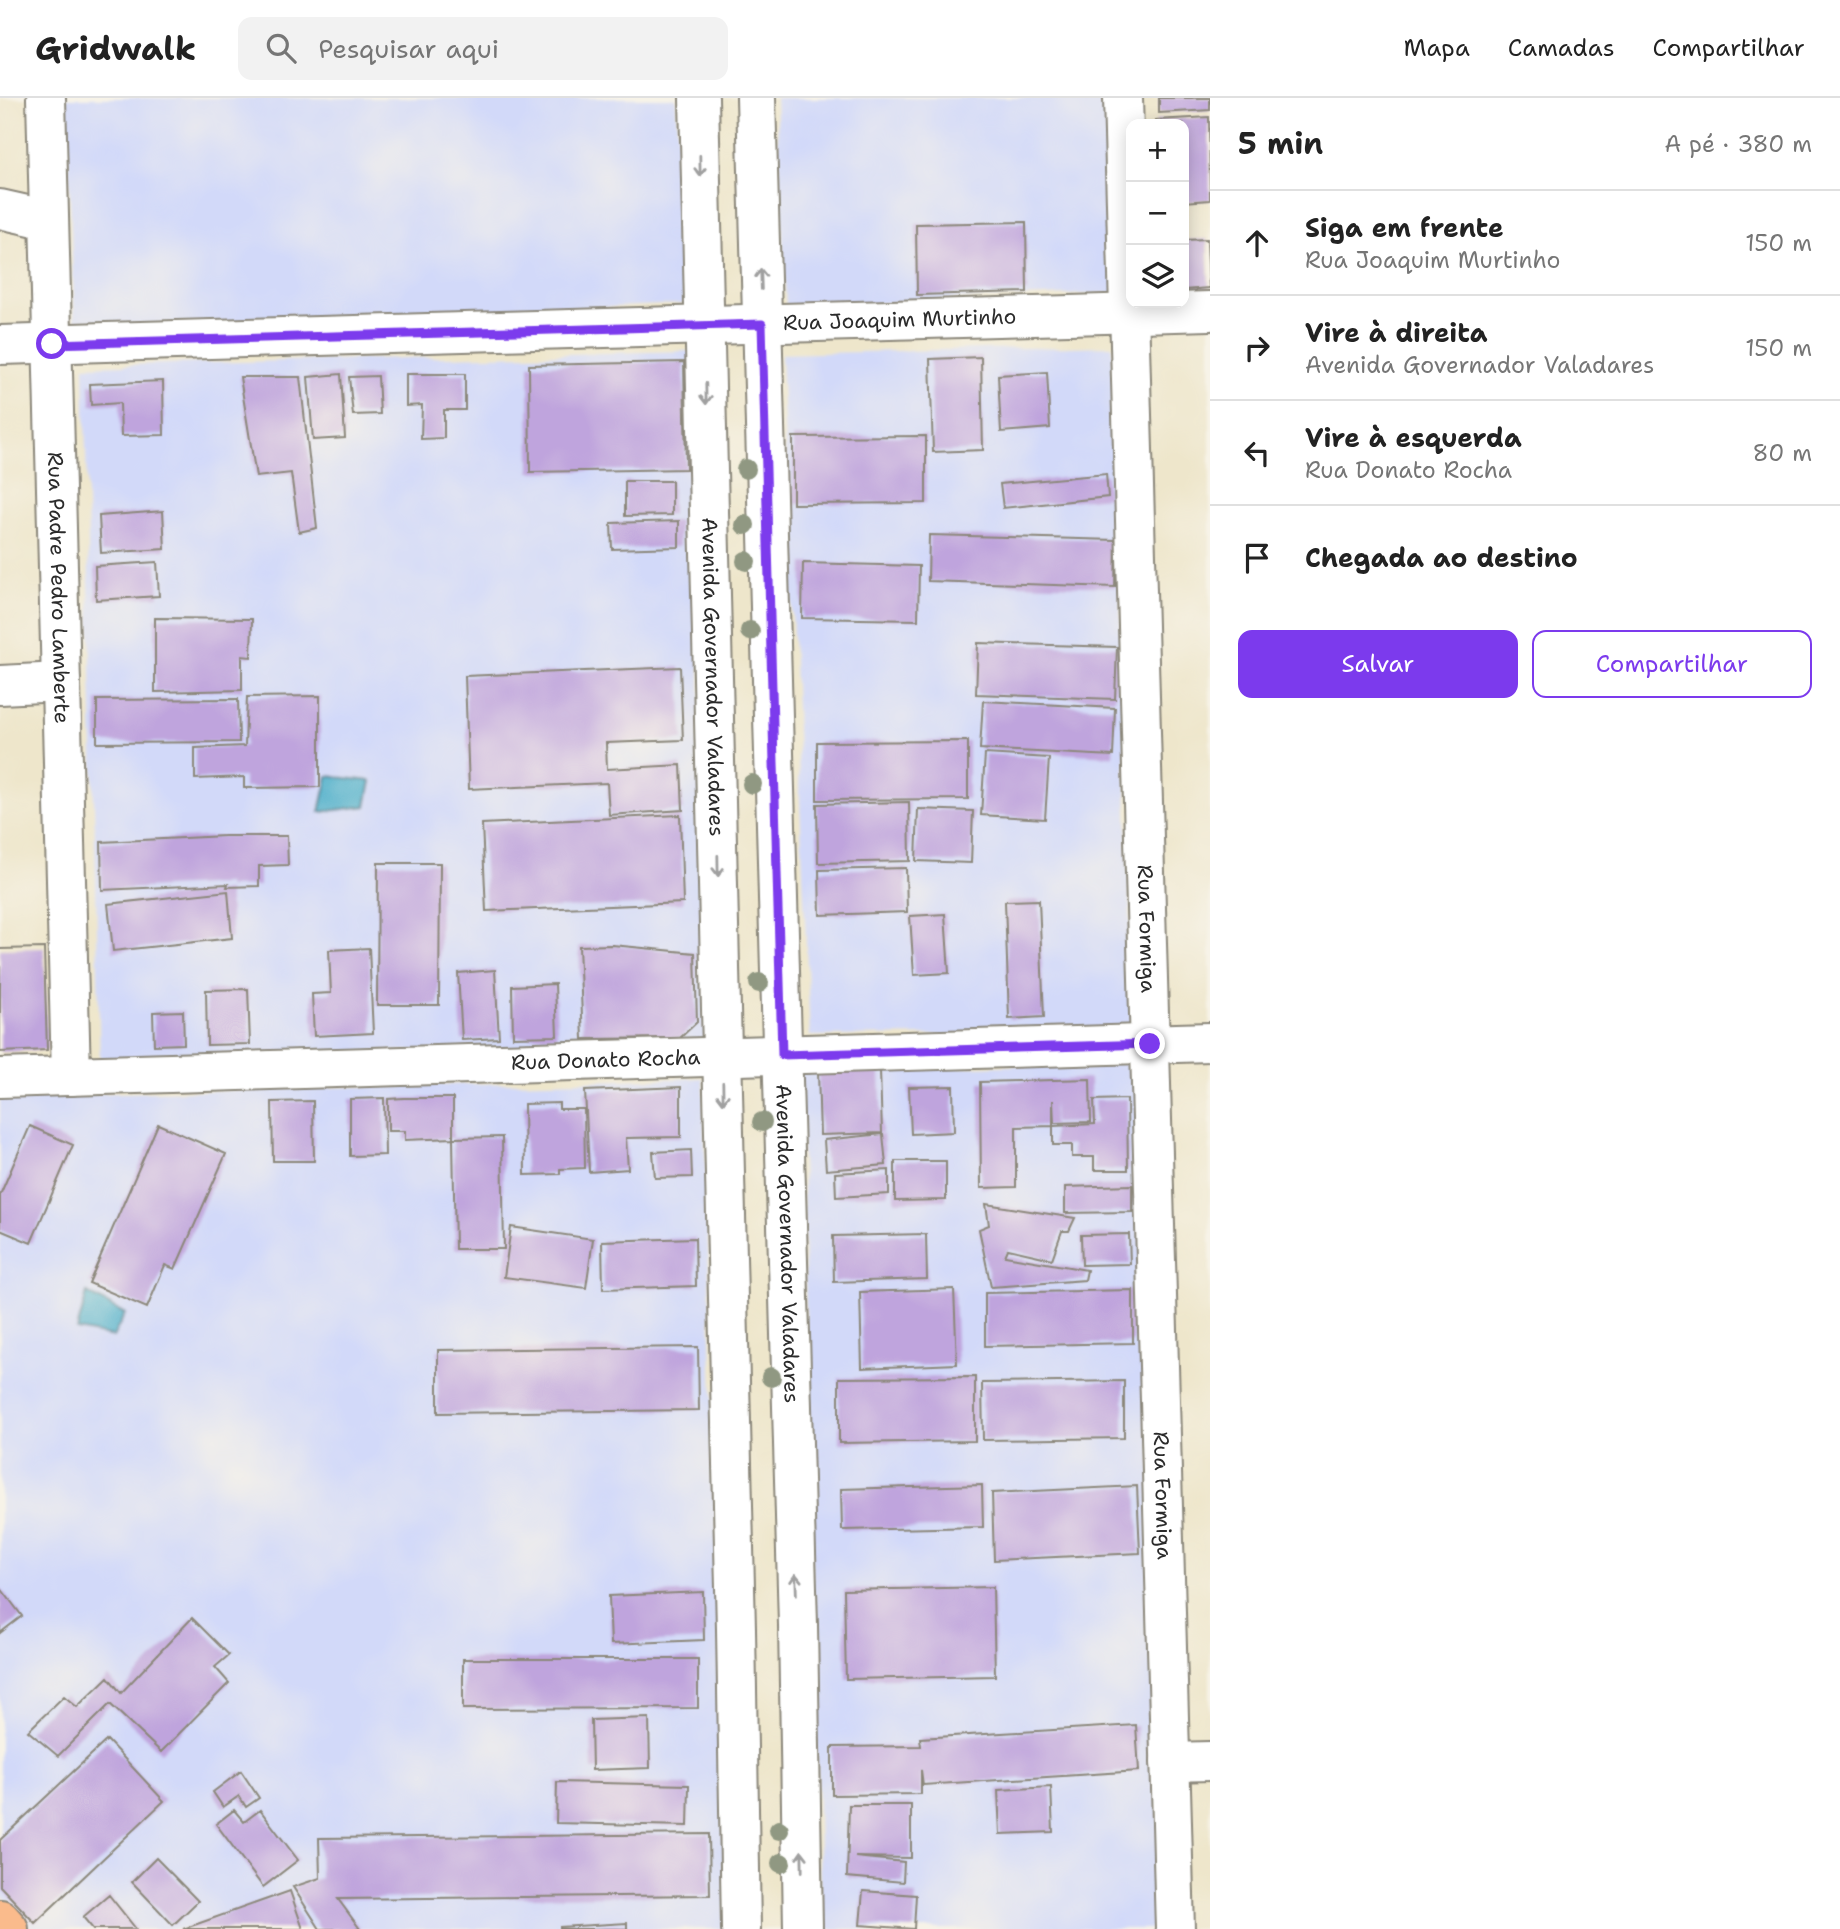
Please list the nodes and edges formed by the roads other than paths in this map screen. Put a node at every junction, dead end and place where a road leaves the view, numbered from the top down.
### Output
1 (46, 98) edge
2 (699, 98) edge
3 (756, 98) edge
4 (1123, 98) edge
5 (0, 209) edge
6 (49, 220) junction
7 (1210, 311) edge
8 (1129, 314) junction
9 (762, 324) junction
10 (704, 326) junction
11 (52, 344) junction
12 (0, 345) edge
13 (61, 682) junction
14 (0, 685) edge
15 (1210, 1042) edge
16 (1150, 1044) junction
17 (782, 1055) junction
18 (722, 1056) junction
19 (71, 1076) junction
20 (0, 1078) edge
21 (798, 1625) junction
22 (736, 1629) junction
23 (1210, 1761) edge
24 (1170, 1762) junction
25 (0, 1919) edge
26 (9, 1929) edge
27 (741, 1929) edge
28 (803, 1929) edge
29 (1175, 1929) edge

1 - 6 street, Rua Padre Pedro Lamberte
2 -> 10 street, Avenida Governador Valadares
9 -> 3 street, Avenida Governador Valadares
4 - 8 street, Rua Formiga
5 - 6 street
6 - 11 street, Rua Padre Pedro Lamberte
7 - 8 street, Rua Joaquim Murtinho
8 - 9 street, Rua Joaquim Murtinho
8 - 16 street, Rua Formiga
9 - 10 street, Rua Joaquim Murtinho
9 - 17 street, Avenida Governador Valadares
10 - 11 street, Rua Joaquim Murtinho
10 -> 18 street, Avenida Governador Valadares
11 - 12 street, Rua Joaquim Murtinho
11 - 13 street, Rua Padre Pedro Lamberte
13 - 14 street
13 - 19 street, Rua Padre Pedro Lamberte
15 - 16 street, Rua Donato Rocha
16 - 17 street, Rua Donato Rocha
16 - 24 street, Rua Formiga
17 - 18 street, Rua Donato Rocha
21 -> 17 street, Avenida Governador Valadares
18 - 19 street, Rua Donato Rocha
18 -> 22 street, Avenida Governador Valadares
19 - 20 street, Rua Donato Rocha
21 - 22 street
28 -> 21 street, Avenida Governador Valadares
22 - 27 street, Avenida Governador Valadares
23 - 24 street
24 - 29 street, Rua Formiga
25 - 26 main road

